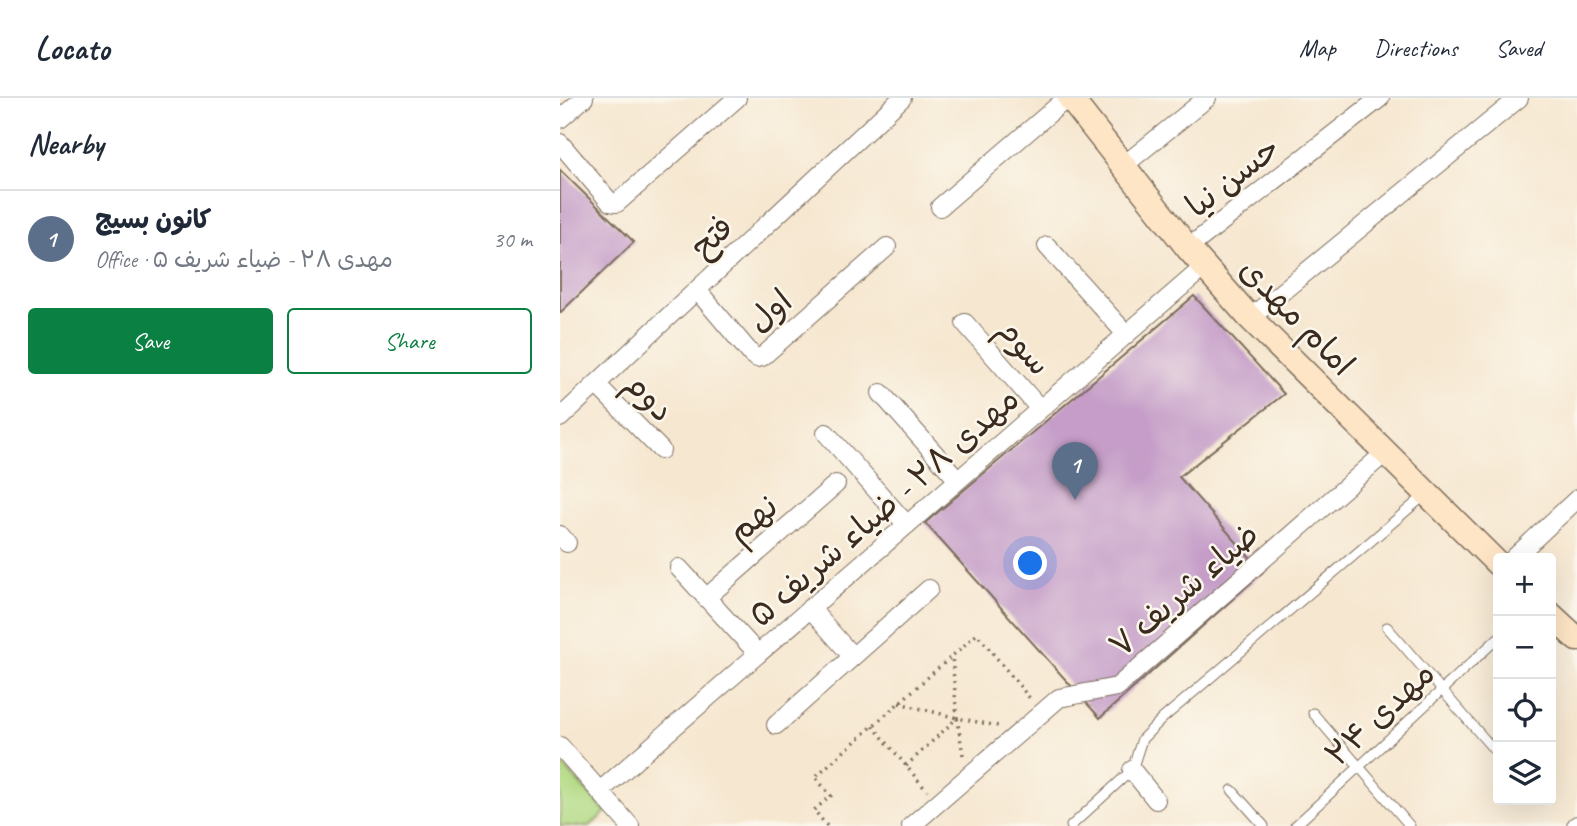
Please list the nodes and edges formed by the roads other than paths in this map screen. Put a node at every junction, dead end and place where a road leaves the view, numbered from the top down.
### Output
1 (584, 98) edge
2 (737, 98) edge
3 (902, 98) edge
4 (1069, 98) edge
5 (1207, 98) edge
6 (1380, 98) edge
7 (1519, 98) edge
8 (560, 119) edge
9 (560, 143) edge
10 (1123, 166) junction
11 (940, 207) dead end
12 (1047, 246) dead end
13 (887, 247) dead end
14 (1196, 258) junction
15 (696, 290) junction
16 (1250, 318) junction
17 (965, 323) dead end
18 (1126, 334) junction
19 (596, 384) junction
20 (881, 393) dead end
21 (1040, 409) junction
22 (560, 418) edge
23 (826, 433) dead end
24 (662, 450) dead end
25 (1386, 452) junction
26 (958, 480) junction
27 (836, 484) dead end
28 (1427, 494) junction
29 (1577, 499) edge
30 (907, 525) junction
31 (1519, 553) edge
32 (1493, 559) edge
33 (679, 568) dead end
34 (929, 589) dead end
35 (706, 598) junction
36 (810, 608) junction
37 (1552, 616) edge
38 (1387, 627) dead end
39 (1577, 639) edge
40 (1493, 643) edge
41 (758, 654) junction
42 (852, 656) junction
43 (1441, 691) junction
44 (1313, 713) dead end
45 (776, 725) dead end
46 (560, 746) edge
47 (1493, 749) edge
48 (1359, 767) junction
49 (1132, 770) junction
50 (1232, 790) dead end
51 (600, 791) junction
52 (1156, 800) dead end
53 (630, 826) edge
54 (911, 826) edge
55 (1071, 826) edge
56 (1264, 826) edge
57 (1295, 826) edge
58 (1410, 826) edge

1 - 8 street
2 - 9 street
3 - 15 street, فتح
4 - 10 main road, امام مهدی
4 - 11 street
5 - 10 street
6 - 14 street, حسن نیا
7 - 16 street
10 - 14 main road, امام مهدی
12 - 18 street
13 - 15 street, اول
14 - 16 main road, امام مهدی
14 - 18 street, مهدی ۲۸ - ضیاء شریف ۵
15 - 19 street, فتح
16 - 25 main road, امام مهدی
17 - 21 street, سوم
18 - 21 street, مهدی ۲۸ - ضیاء شریف ۵
19 - 22 street, فتح
19 - 24 street, دوم
20 - 26 street
21 - 26 street, مهدی ۲۸ - ضیاء شریف ۵
23 - 30 street
25 - 28 main road, امام مهدی
25 - 54 street, ضیاء شریف ۷
26 - 30 street, مهدی ۲۸ - ضیاء شریف ۵
27 - 35 street, نهم
28 - 32 main road, امام مهدی
28 - 49 lane
29 - 31 street
30 - 36 street, مهدی ۲۸ - ضیاء شریف ۵
33 - 35 street
34 - 42 street
35 - 41 street
36 - 41 street, مهدی ۲۸ - ضیاء شریف ۵
36 - 42 street
37 - 39 main road
38 - 43 lane
40 - 43 lane, مهدی ۲۴
41 - 51 street, مهدی ۲۸ - ضیاء شریف ۵
42 - 45 street
43 - 47 lane
43 - 48 lane, مهدی ۲۴
44 - 48 lane
46 - 51 street
48 - 57 lane, مهدی ۲۴
48 - 58 lane
49 - 52 street
49 - 55 lane
50 - 56 lane
51 - 53 street

